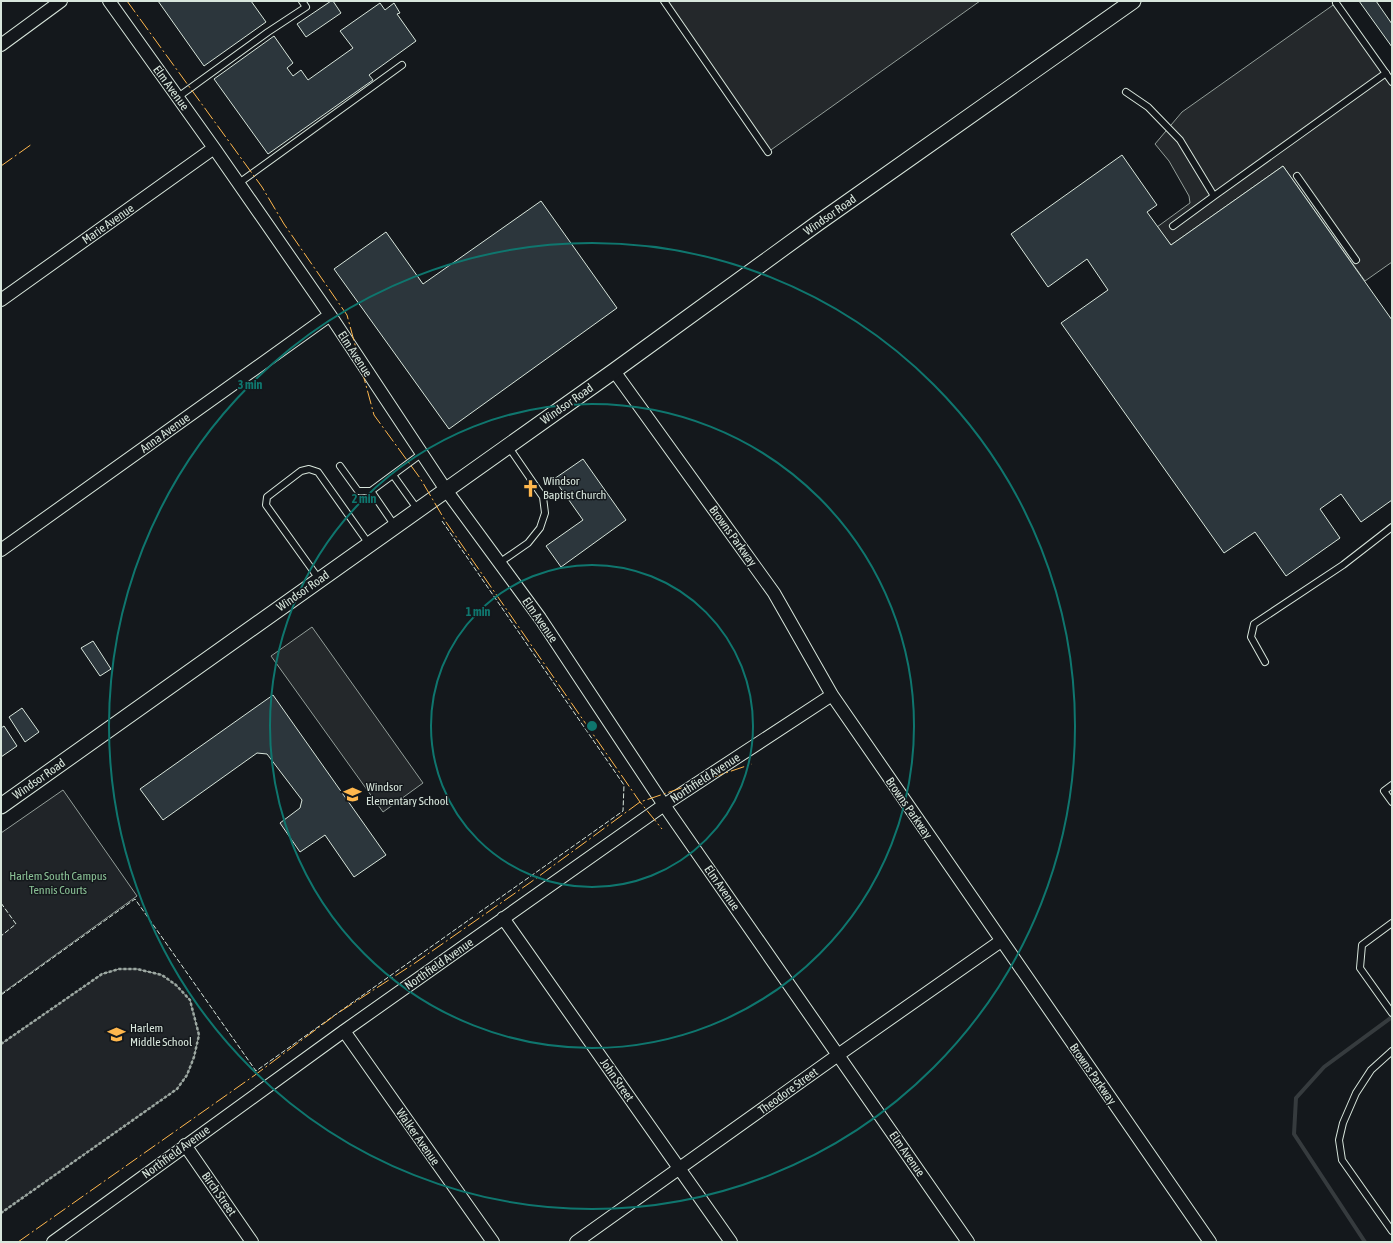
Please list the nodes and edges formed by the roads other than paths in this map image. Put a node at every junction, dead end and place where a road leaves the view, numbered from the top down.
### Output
1 (61, 1) edge
2 (109, 1) edge
3 (302, 1) edge
4 (664, 1) edge
5 (1133, 1) edge
6 (1336, 3) dead end
7 (1, 44) edge
8 (402, 65) dead end
9 (1386, 73) junction
10 (1392, 82) edge
11 (1126, 92) dead end
12 (178, 97) junction
13 (214, 148) junction
14 (768, 152) dead end
15 (1297, 176) dead end
16 (239, 183) junction
17 (1214, 196) junction
18 (1173, 226) dead end
19 (1356, 260) dead end
20 (1, 300) edge
21 (330, 315) junction
22 (614, 370) junction
23 (508, 446) junction
24 (422, 454) junction
25 (340, 466) dead end
26 (393, 475) junction
27 (446, 490) junction
28 (371, 491) junction
29 (418, 510) junction
30 (395, 526) junction
31 (1392, 527) edge
32 (369, 544) junction
33 (1, 550) edge
34 (499, 563) junction
35 (319, 579) junction
36 (1265, 662) dead end
37 (832, 695) junction
38 (1392, 785) edge
39 (1392, 802) edge
40 (664, 805) junction
41 (1, 806) edge
42 (503, 918) junction
43 (1392, 923) edge
44 (1001, 942) junction
45 (1390, 1010) edge
46 (344, 1031) junction
47 (1392, 1050) edge
48 (838, 1055) junction
49 (185, 1145) junction
50 (680, 1169) junction
51 (1392, 1231) edge
52 (53, 1242) edge
53 (252, 1242) edge
54 (493, 1242) edge
55 (576, 1242) edge
56 (731, 1242) edge
57 (968, 1242) edge
58 (1210, 1242) edge

1 - 7 street
2 - 12 street, Elm Avenue
3 - 12 lane
4 - 14 lane
5 - 22 street, Windsor Road
6 - 9 lane
8 - 16 lane
9 - 10 lane
9 - 17 lane
11 - 17 lane
12 - 13 street, Elm Avenue
13 - 16 street, Elm Avenue
13 - 20 street, Marie Avenue
15 - 19 lane
16 - 21 street, Elm Avenue
17 - 18 lane
21 - 24 street, Elm Avenue
21 - 33 street, Anna Avenue
22 - 23 street, Windsor Road
22 - 37 street, Browns Parkway
23 - 27 street, Windsor Road
23 - 34 lane
24 - 26 lane
24 - 27 street, Elm Avenue
25 - 28 lane
26 - 28 lane
26 - 29 lane
27 - 29 street, Windsor Road
27 - 34 street, Elm Avenue
28 - 30 lane
29 - 30 street, Windsor Road
30 - 32 street, Windsor Road
31 - 36 lane
32 - 35 street, Windsor Road
32 - 35 lane
34 - 40 street, Elm Avenue
35 - 41 street, Windsor Road
37 - 40 street, Northfield Avenue
37 - 44 street, Browns Parkway
38 - 39 lane
40 - 42 street, Northfield Avenue
40 - 48 street, Elm Avenue
42 - 46 street, Northfield Avenue
42 - 50 street, John Street
43 - 45 lane
44 - 48 street, Theodore Street
44 - 58 street, Browns Parkway
46 - 49 street, Northfield Avenue
46 - 54 street, Walker Avenue
47 - 51 lane
48 - 50 street, Theodore Street
48 - 57 street, Elm Avenue
49 - 52 street, Northfield Avenue
49 - 53 street, Birch Street
50 - 55 street, Theodore Street
50 - 56 street, John Street

